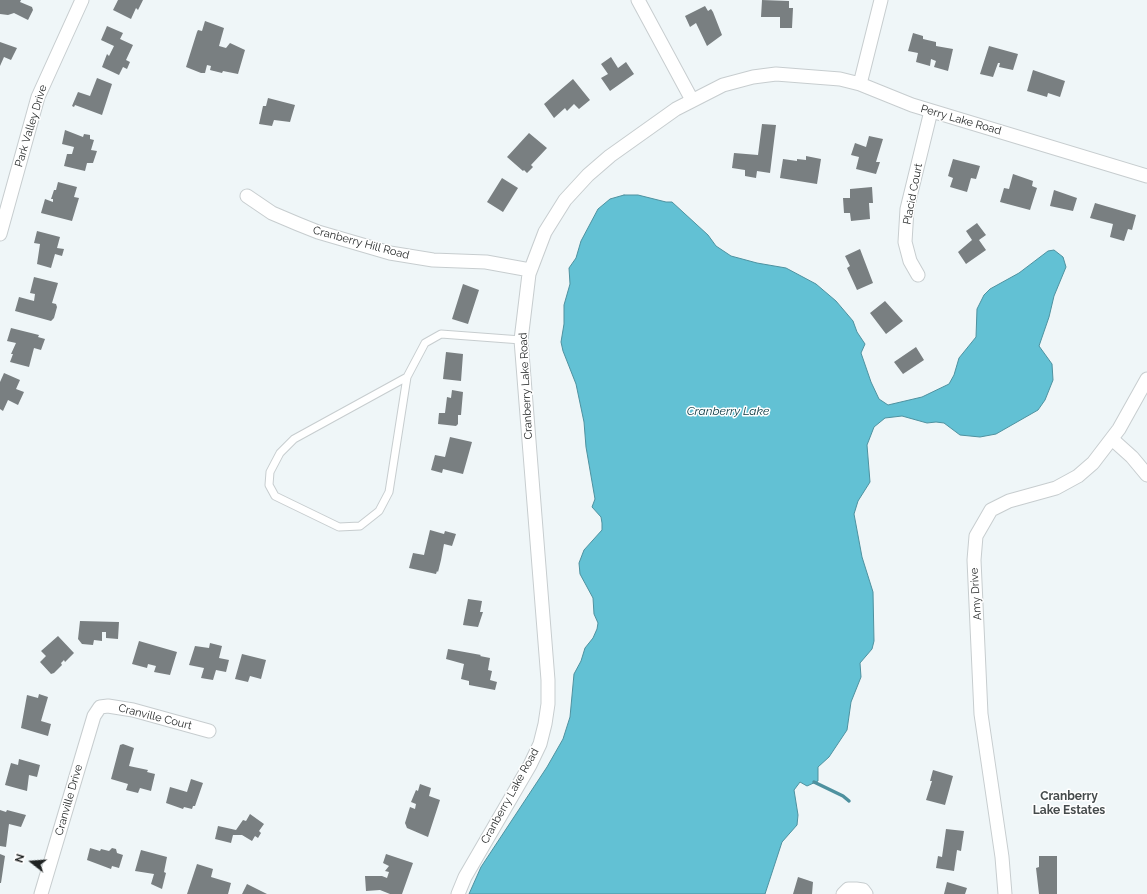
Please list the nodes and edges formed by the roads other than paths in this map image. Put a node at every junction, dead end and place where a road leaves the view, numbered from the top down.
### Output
1 (82, 0) edge
2 (638, 0) edge
3 (881, 0) edge
4 (860, 84) junction
5 (692, 100) junction
6 (931, 111) junction
7 (1147, 176) edge
8 (247, 196) dead end
9 (0, 234) edge
10 (530, 270) junction
11 (918, 275) dead end
12 (521, 340) junction
13 (407, 377) junction
14 (1147, 379) edge
15 (1112, 438) junction
16 (1147, 475) edge
17 (100, 707) joint
18 (209, 731) dead end
19 (44, 893) edge
20 (458, 894) edge
21 (843, 894) edge
22 (866, 894) edge
23 (1005, 894) edge

1 - 9 street, Park Valley Drive
2 - 5 street
3 - 4 street
4 - 5 street, Cranberry Lake Road
4 - 6 street, Perry Lake Road
5 - 10 street, Cranberry Lake Road
6 - 7 street, Perry Lake Road
6 - 11 street, Placid Court
8 - 10 street, Cranberry Hill Road
10 - 12 street, Cranberry Lake Road
12 - 13 lane
12 - 20 street, Cranberry Lake Road
13 - 13 lane
14 - 15 street, Amy Drive
15 - 16 street
15 - 23 street, Amy Drive
17 - 18 street, Cranville Court
17 - 19 street, Cranville Drive
21 - 22 street

